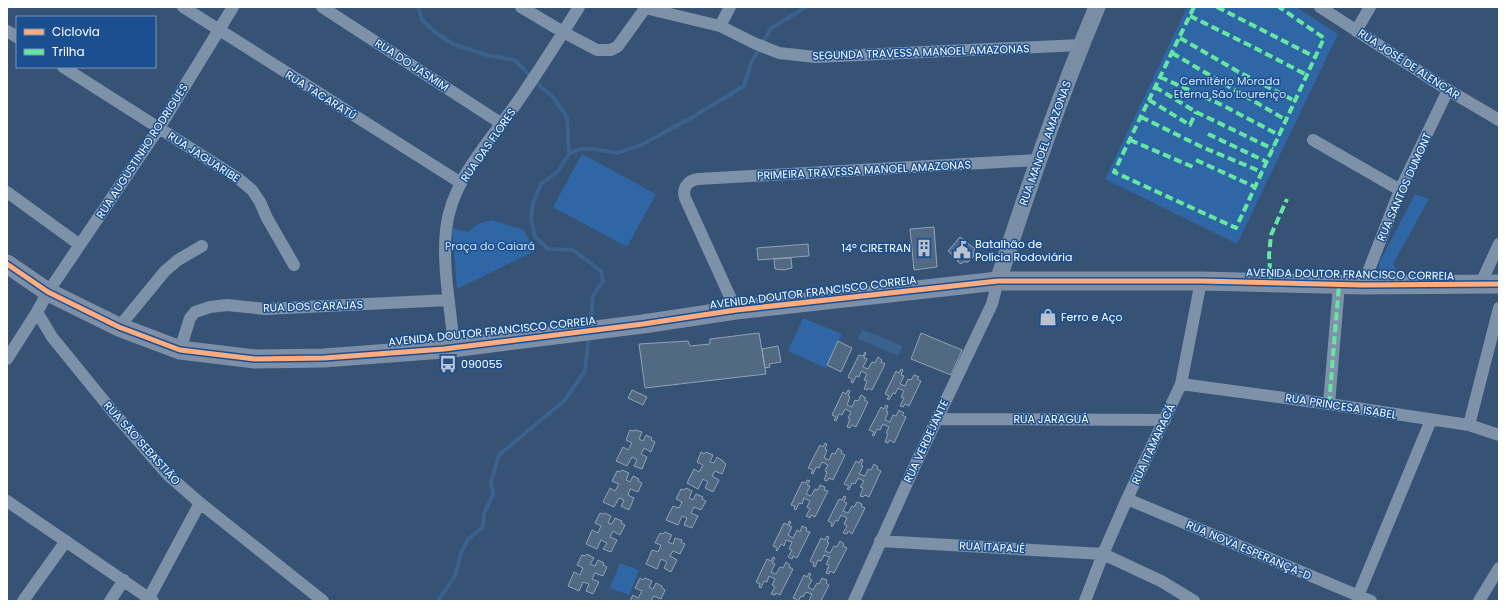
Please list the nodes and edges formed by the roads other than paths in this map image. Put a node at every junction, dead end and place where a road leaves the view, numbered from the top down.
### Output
1 (183, 7) edge
2 (233, 7) edge
3 (322, 7) edge
4 (522, 7) edge
5 (579, 7) edge
6 (645, 7) edge
7 (730, 7) edge
8 (1097, 7) edge
9 (1320, 7) edge
10 (1370, 7) edge
11 (720, 26) junction
12 (218, 30) junction
13 (7, 31) edge
14 (1356, 31) junction
15 (563, 32) junction
16 (16, 36) edge
17 (1080, 45) junction
18 (65, 68) edge
19 (1448, 90) junction
20 (1499, 120) edge
21 (502, 124) junction
22 (159, 128) junction
23 (1312, 140) dead end
24 (1037, 160) junction
25 (461, 183) junction
26 (1400, 190) junction
27 (7, 192) edge
28 (1499, 244) edge
29 (80, 245) junction
30 (202, 246) dead end
31 (7, 264) edge
32 (294, 265) dead end
33 (998, 281) junction
34 (1201, 282) junction
35 (1340, 284) junction
36 (1499, 284) edge
37 (1363, 285) junction
38 (1480, 285) junction
39 (48, 292) junction
40 (449, 300) junction
41 (1499, 308) edge
42 (736, 310) junction
43 (37, 312) junction
44 (119, 327) junction
45 (454, 348) junction
46 (180, 350) junction
47 (7, 360) edge
48 (1181, 384) junction
49 (1329, 404) junction
50 (936, 419) junction
51 (1164, 420) junction
52 (1431, 420) junction
53 (1469, 425) junction
54 (1499, 435) edge
55 (1127, 499) junction
56 (7, 502) edge
57 (200, 503) junction
58 (66, 541) junction
59 (880, 541) junction
60 (1103, 554) junction
61 (1499, 568) edge
62 (124, 580) junction
63 (1358, 596) junction
64 (151, 599) edge
65 (23, 601) edge
66 (110, 601) edge
67 (323, 601) edge
68 (854, 601) edge
69 (1085, 601) edge
70 (1194, 601) edge
71 (1371, 601) edge
72 (1479, 601) edge

1 - 12 street, RUA TACARATÚ
2 - 12 street, RUA AUGUSTINHO RODRIGUES
3 - 21 street, RUA DO JASMIM
4 - 15 street
5 - 15 street
6 - 11 street, SEGUNDA TRAVESSA MANOEL AMAZONAS
6 - 15 street
7 - 11 street
8 - 17 main road, RUA MANOEL AMAZONAS
9 - 14 street, RUA JOSÉ DE ALENCAR
10 - 14 street
11 - 17 street, SEGUNDA TRAVESSA MANOEL AMAZONAS
12 - 22 street, RUA AUGUSTINHO RODRIGUES
12 - 25 street, RUA TACARATÚ
13 - 16 street
14 - 19 street, RUA JOSÉ DE ALENCAR
15 - 21 street, RUA DAS FLORES
17 - 24 main road, RUA MANOEL AMAZONAS
18 - 22 street, RUA JAGUARIBE
19 - 20 street, RUA JOSÉ DE ALENCAR
19 - 26 street, RUA SANTOS DUMONT
21 - 25 street, RUA DAS FLORES
22 - 29 street, RUA AUGUSTINHO RODRIGUES
22 - 32 street, RUA JAGUARIBE
23 - 26 street
24 - 33 main road, RUA MANOEL AMAZONAS
24 - 42 street, PRIMEIRA TRAVESSA MANOEL AMAZONAS
25 - 40 street, RUA DAS FLORES
26 - 37 street, RUA SANTOS DUMONT
27 - 29 street
28 - 38 street
29 - 39 street, RUA AUGUSTINHO RODRIGUES
30 - 44 street
31 - 39 main road, AVENIDA DOUTOR FRANCISCO CORREIA
33 - 34 main road, AVENIDA DOUTOR FRANCISCO CORREIA
33 - 42 main road, AVENIDA DOUTOR FRANCISCO CORREIA
33 - 50 street, RUA VERDEJANTE
34 - 35 main road, AVENIDA DOUTOR FRANCISCO CORREIA
34 - 48 street, RUA ITAMARACÁ
35 - 37 main road, AVENIDA DOUTOR FRANCISCO CORREIA
35 - 49 street
36 - 38 main road, AVENIDA DOUTOR FRANCISCO CORREIA
37 - 38 main road, AVENIDA DOUTOR FRANCISCO CORREIA
39 - 43 street, RUA AUGUSTINHO RODRIGUES
39 - 44 main road, AVENIDA DOUTOR FRANCISCO CORREIA
40 - 45 street, RUA DAS FLORES
40 - 46 street, RUA DOS CARAJAS
41 - 53 street
42 - 45 main road, AVENIDA DOUTOR FRANCISCO CORREIA
43 - 47 street, RUA AUGUSTINHO RODRIGUES
43 - 57 street, RUA SÃO SEBASTIÃO
44 - 46 main road, AVENIDA DOUTOR FRANCISCO CORREIA
45 - 46 main road, AVENIDA DOUTOR FRANCISCO CORREIA
48 - 49 street, RUA PRINCESA ISABEL
48 - 51 street, RUA ITAMARACÁ
49 - 52 street, RUA PRINCESA ISABEL
50 - 51 street, RUA JARAGUÁ
50 - 59 street, RUA VERDEJANTE
51 - 55 street, RUA ITAMARACÁ
52 - 53 street, RUA PRINCESA ISABEL
52 - 63 street
53 - 54 street, RUA PRINCESA ISABEL
55 - 60 street, RUA ITAMARACÁ
55 - 63 street, RUA NOVA ESPERANÇA-D
56 - 58 street
57 - 64 street
57 - 67 street, RUA SÃO SEBASTIÃO
58 - 62 street
58 - 65 street
59 - 60 street, RUA ITAPAJÉ
59 - 68 street, RUA VERDEJANTE
60 - 69 street, RUA ITAMARACÁ
60 - 70 street
61 - 72 street
62 - 64 street
62 - 66 street
63 - 71 street, RUA NOVA ESPERANÇA-D

